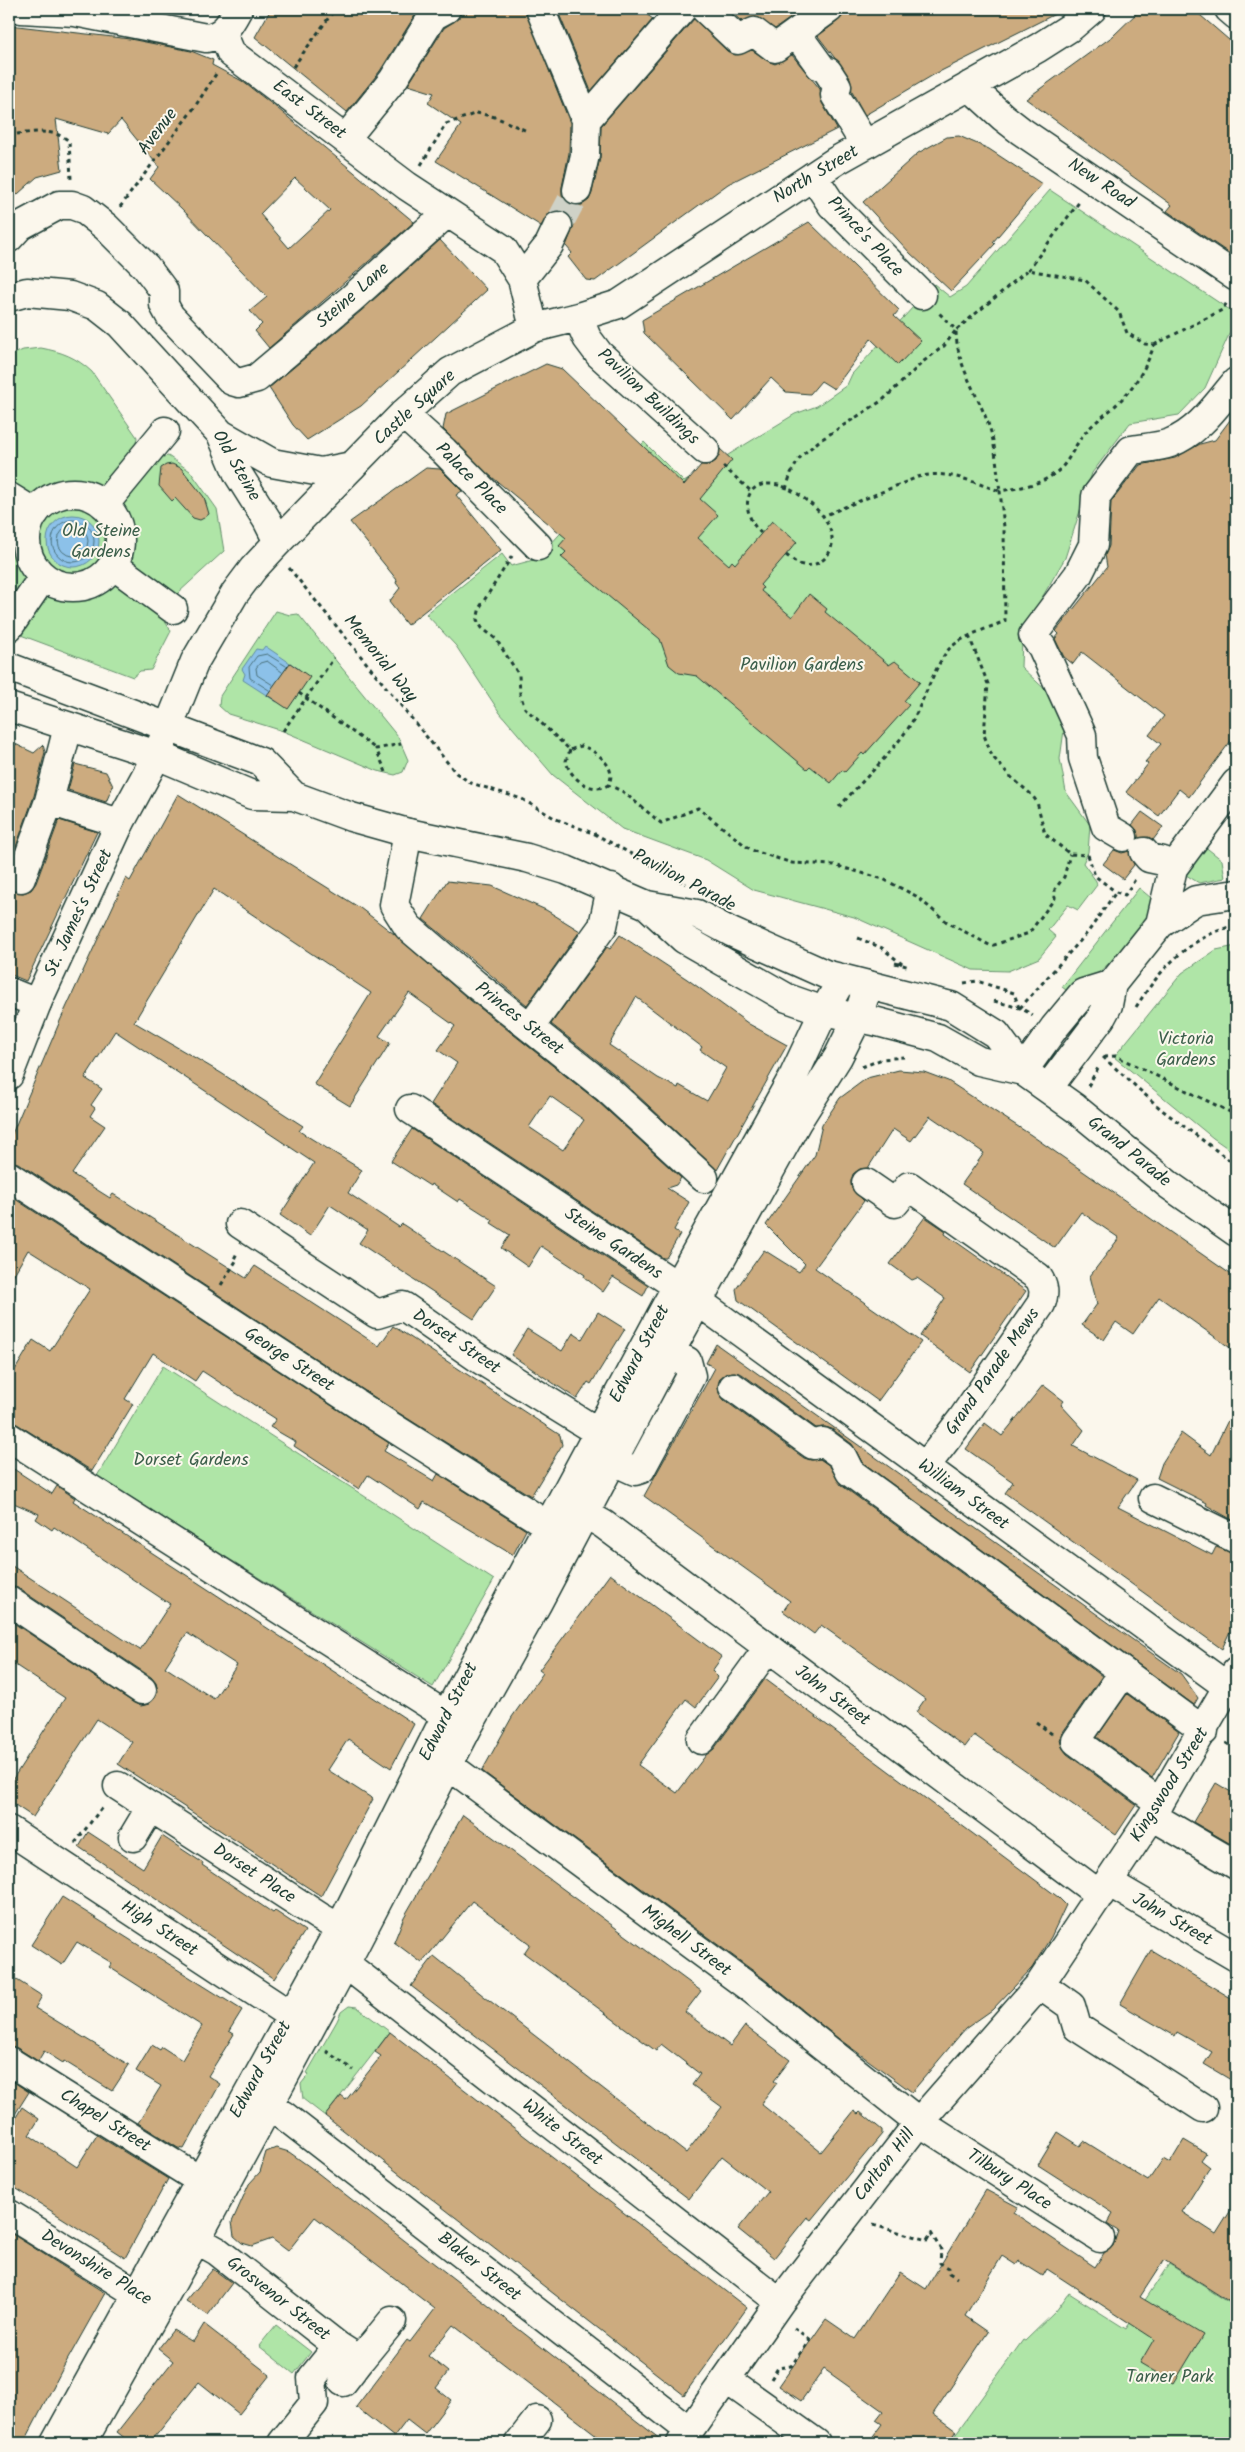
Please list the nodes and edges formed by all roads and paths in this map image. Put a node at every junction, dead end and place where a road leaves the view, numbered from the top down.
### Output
1 (21, 9) edge
2 (238, 9) edge
3 (335, 9) edge
4 (446, 9) edge
5 (540, 9) edge
6 (682, 9) edge
7 (705, 9) edge
8 (829, 9) edge
9 (1092, 9) edge
10 (1229, 9) edge
11 (1236, 15) edge
12 (1063, 18) edge
13 (796, 33) junction
14 (226, 43) junction
15 (969, 86) junction
16 (279, 88) junction
17 (586, 120) junction
18 (527, 131) dead end
19 (9, 135) edge
20 (346, 138) junction
21 (865, 145) junction
22 (813, 176) junction
23 (1095, 180) junction
24 (407, 186) junction
25 (577, 190) tunnel mouth
26 (72, 205) junction
27 (447, 213) junction
28 (106, 226) junction
29 (558, 226) tunnel mouth
30 (9, 238) edge
31 (1028, 270) junction
32 (522, 279) junction
33 (1234, 287) edge
34 (9, 295) edge
35 (922, 295) joint
36 (578, 317) junction
37 (534, 328) junction
38 (956, 330) junction
39 (1154, 345) junction
40 (1236, 382) edge
41 (403, 414) junction
42 (165, 431) dead end
43 (221, 434) junction
44 (705, 450) dead end
45 (352, 466) junction
46 (728, 470) dead end
47 (786, 489) junction
48 (1000, 491) junction
49 (752, 492) junction
50 (9, 496) edge
51 (104, 505) junction
52 (35, 513) junction
53 (823, 516) junction
54 (761, 533) dead end
55 (532, 539) joint
56 (276, 545) junction
57 (786, 555) dead end
58 (113, 565) junction
59 (44, 577) junction
60 (173, 609) dead end
61 (9, 627) edge
62 (969, 636) junction
63 (334, 658) dead end
64 (9, 667) edge
65 (299, 693) dead end
66 (305, 698) junction
67 (9, 706) edge
68 (168, 726) junction
69 (68, 727) junction
70 (283, 730) dead end
71 (401, 744) dead end
72 (376, 749) junction
73 (570, 750) junction
74 (157, 755) junction
75 (386, 772) dead end
76 (471, 783) joint
77 (1236, 783) edge
78 (608, 785) junction
79 (294, 796) junction
80 (49, 801) junction
81 (839, 807) dead end
82 (120, 823) junction
83 (408, 833) junction
84 (1139, 849) junction
85 (1070, 854) junction
86 (1174, 868) junction
87 (9, 873) edge
88 (611, 888) junction
89 (693, 889) dead end
90 (1116, 892) junction
91 (1236, 894) edge
92 (646, 905) junction
93 (1160, 924) junction
94 (1236, 925) edge
95 (858, 938) dead end
96 (887, 962) dead end
97 (842, 979) junction
98 (959, 984) dead end
99 (1112, 984) junction
100 (868, 985) junction
101 (9, 992) edge
102 (37, 1003) junction
103 (824, 1011) junction
104 (1133, 1012) dead end
105 (858, 1017) junction
106 (530, 1027) junction
107 (1108, 1050) dead end
108 (907, 1057) dead end
109 (1103, 1057) junction
110 (858, 1068) dead end
111 (1023, 1071) junction
112 (9, 1075) edge
113 (1048, 1088) junction
114 (410, 1108) dead end
115 (1236, 1115) edge
116 (1236, 1165) edge
117 (9, 1176) edge
118 (704, 1178) dead end
119 (866, 1183) dead end
120 (240, 1224) dead end
121 (1236, 1232) edge
122 (687, 1295) junction
123 (733, 1387) dead end
124 (598, 1433) junction
125 (9, 1437) edge
126 (617, 1453) junction
127 (925, 1467) junction
128 (1153, 1498) dead end
129 (562, 1500) junction
130 (585, 1514) junction
131 (559, 1532) junction
132 (1236, 1539) edge
133 (9, 1601) edge
134 (768, 1648) junction
135 (1123, 1673) junction
136 (1234, 1678) edge
137 (142, 1690) dead end
138 (457, 1723) junction
139 (1204, 1731) junction
140 (701, 1740) dead end
141 (448, 1765) junction
142 (118, 1786) joint
143 (151, 1807) junction
144 (1156, 1809) junction
145 (9, 1830) edge
146 (133, 1837) dead end
147 (57, 1862) junction
148 (1236, 1866) edge
149 (1104, 1888) junction
150 (349, 1932) junction
151 (1236, 1957) edge
152 (335, 1958) junction
153 (1040, 1984) junction
154 (307, 2030) junction
155 (9, 2061) edge
156 (353, 2070) dead end
157 (259, 2098) junction
158 (1203, 2108) dead end
159 (919, 2122) junction
160 (209, 2190) junction
161 (9, 2214) edge
162 (866, 2220) dead end
163 (185, 2234) junction
164 (1100, 2238) dead end
165 (957, 2278) dead end
166 (148, 2300) junction
167 (780, 2302) junction
168 (392, 2321) dead end
169 (796, 2330) dead end
170 (338, 2346) junction
171 (360, 2360) junction
172 (726, 2379) junction
173 (343, 2382) dead end
174 (772, 2386) dead end
175 (537, 2420) dead end
176 (686, 2437) edge
177 (69, 2440) edge
178 (282, 2443) edge
179 (519, 2443) edge
180 (816, 2443) edge

1 - 14 main road
2 - 14 main road
3 - 16 path
4 - 20 main road
5 - 17 main road
6 - 17 main road
7 - 13 main road
8 - 13 main road
9 - 12 main road, North Street
10 - 11 main road
12 - 15 main road, North Street
13 - 21 main road
14 - 16 main road, East Street
14 - 28 path, Avenue
15 - 21 main road, North Street
15 - 23 main road, New Road
16 - 20 main road, East Street
17 - 25 main road
18 - 24 path
19 - 26 path
20 - 24 main road, East Street
21 - 22 main road, North Street
22 - 35 main road, Prince's Place
22 - 36 main road, North Street
23 - 31 path
23 - 33 main road, New Road
24 - 27 main road, East Street
26 - 28 main road
26 - 30 main road
27 - 28 main road, Steine Lane
27 - 32 main road, East Street
29 - 32 main road
31 - 38 path
31 - 39 path
32 - 37 main road, East Street
33 - 39 path
34 - 43 main road, Old Steine
35 - 38 path
36 - 37 main road, North Street
36 - 44 main road, Pavilion Buildings
37 - 41 main road, Castle Square
38 - 47 path
38 - 48 path
39 - 48 path
40 - 84 main road
41 - 45 main road, Castle Square
41 - 55 main road, Palace Place
42 - 51 main road
43 - 45 main road
43 - 56 main road, Old Steine
45 - 56 main road, Castle Square
46 - 49 path
47 - 49 path
47 - 53 path
48 - 53 path
48 - 62 path
49 - 54 path
50 - 52 main road
51 - 52 main road
51 - 58 main road
52 - 59 main road
53 - 57 path
55 - 73 path
56 - 68 main road
56 - 76 path, Memorial Way
58 - 59 main road
58 - 60 main road
59 - 61 main road
62 - 81 path
62 - 85 path
63 - 66 path
64 - 68 main road
65 - 66 path
66 - 70 path
66 - 72 path
67 - 69 main road
68 - 74 main road
68 - 79 main road, Pavilion Parade
69 - 74 main road
69 - 80 main road
71 - 72 path
72 - 75 path
73 - 78 path
73 - 78 path
74 - 79 main road, Pavilion Parade
74 - 82 main road, St. James's Street
76 - 89 path, Pavilion Parade
77 - 86 main road
78 - 85 path
79 - 83 main road, Pavilion Parade
80 - 82 main road
80 - 87 main road
82 - 102 main road, St. James's Street
83 - 88 main road, Pavilion Parade
83 - 106 main road, Princes Street
84 - 86 main road
84 - 90 path
85 - 90 path
86 - 93 main road
88 - 92 main road, Pavilion Parade
88 - 106 main road
90 - 98 path
91 - 93 main road
92 - 97 main road, Pavilion Parade
92 - 103 main road, Pavilion Parade
93 - 99 main road
94 - 104 path
95 - 96 path
97 - 100 main road
97 - 103 main road, Edward Street
99 - 111 main road
99 - 113 main road
100 - 105 main road, Edward Street
100 - 111 main road, Grand Parade
101 - 102 main road
102 - 112 main road, St. James's Street
103 - 105 main road, Pavilion Parade
103 - 122 main road, Edward Street
105 - 111 main road, Grand Parade
105 - 122 main road, Edward Street
106 - 118 main road, Princes Street
107 - 109 path
108 - 110 path
109 - 115 path
109 - 116 path
111 - 113 main road, Grand Parade
113 - 121 main road, Grand Parade
114 - 122 main road, Steine Gardens
117 - 131 main road, George Street
119 - 127 main road, Grand Parade Mews
120 - 124 main road, Dorset Street
122 - 124 main road, Edward Street
122 - 126 main road, Edward Street
122 - 127 main road, William Street
123 - 135 main road
124 - 126 main road, Dorset Street
124 - 129 main road, Edward Street
125 - 138 main road
126 - 130 main road, Edward Street
127 - 136 main road, William Street
128 - 132 main road
129 - 130 main road, John Street
129 - 131 main road, Edward Street
130 - 131 main road, Edward Street
130 - 134 main road, John Street
131 - 138 main road, Edward Street
133 - 137 main road
134 - 140 main road
134 - 149 main road, John Street
135 - 139 main road
135 - 144 main road
136 - 139 main road, Kingswood Street
138 - 141 main road, Edward Street
138 - 150 main road, Edward Street
139 - 144 main road, Kingswood Street
141 - 150 main road, Edward Street
141 - 159 main road, Mighell Street
142 - 143 main road, Dorset Place
142 - 147 path
143 - 146 main road
143 - 150 main road, Dorset Place
144 - 148 main road
144 - 149 main road, Kingswood Street
145 - 147 main road, High Street
147 - 154 main road, High Street
149 - 151 main road, John Street
149 - 153 main road, Carlton Hill
150 - 152 main road, Edward Street
152 - 154 main road, Edward Street
152 - 167 main road, White Street
153 - 158 main road
153 - 159 main road, Carlton Hill
154 - 156 path
154 - 157 main road, Edward Street
155 - 160 main road, Chapel Street
157 - 160 main road, Edward Street
157 - 176 main road, Blaker Street
159 - 164 main road, Tilbury Place
159 - 167 main road, Carlton Hill
160 - 163 main road, Edward Street
161 - 166 main road, Devonshire Place
162 - 165 path
163 - 166 main road, Edward Street
163 - 170 main road, Grosvenor Street
166 - 177 main road, Edward Street
167 - 172 main road, Carlton Hill
168 - 171 main road
169 - 174 path
170 - 171 main road, Grosvenor Street
170 - 178 main road
171 - 173 main road
172 - 176 main road, Carlton Hill
172 - 180 main road
175 - 179 main road

